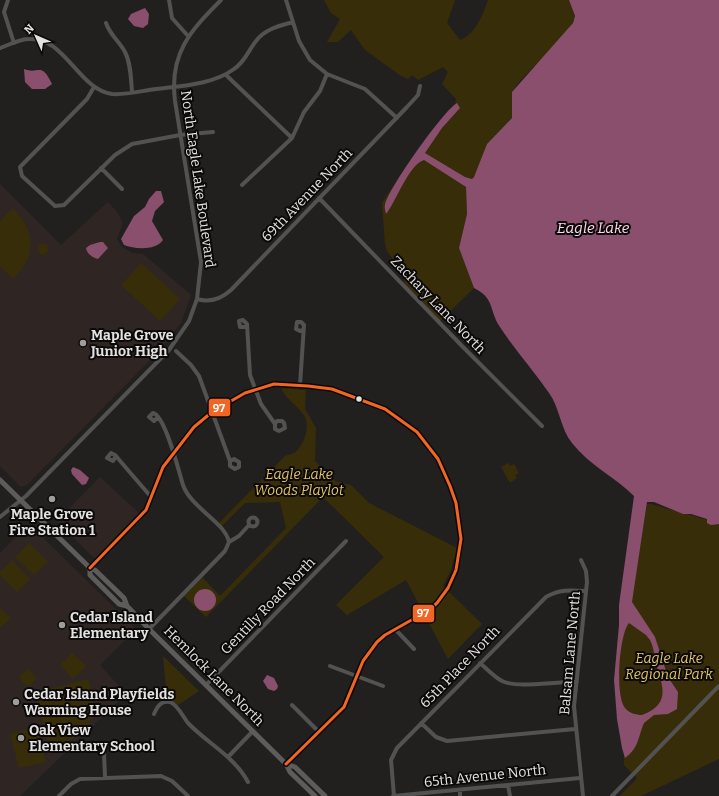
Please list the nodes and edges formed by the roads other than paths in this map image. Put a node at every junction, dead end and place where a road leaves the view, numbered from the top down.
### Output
1 (8, 0) edge
2 (169, 0) edge
3 (221, 0) edge
4 (286, 0) edge
5 (293, 22) junction
6 (106, 23) dead end
7 (188, 36) junction
8 (14, 43) junction
9 (0, 48) edge
10 (327, 74) junction
11 (226, 75) junction
12 (173, 86) junction
13 (420, 86) dead end
14 (94, 87) junction
15 (132, 92) junction
16 (397, 118) junction
17 (213, 132) dead end
18 (180, 135) junction
19 (292, 138) junction
20 (102, 168) junction
21 (242, 185) dead end
22 (122, 189) dead end
23 (319, 198) junction
24 (197, 299) junction
25 (246, 327) dead end
26 (303, 330) dead end
27 (176, 351) dead end
28 (300, 385) junction
29 (255, 389) junction
30 (212, 412) junction
31 (158, 417) dead end
32 (275, 424) dead end
33 (542, 426) dead end
34 (173, 454) junction
35 (116, 456) dead end
36 (230, 461) dead end
37 (0, 480) edge
38 (152, 498) junction
39 (21, 501) junction
40 (0, 518) edge
41 (249, 525) dead end
42 (346, 541) dead end
43 (229, 542) junction
44 (581, 560) dead end
45 (90, 568) junction
46 (586, 591) junction
47 (149, 629) junction
48 (395, 629) junction
49 (414, 649) dead end
50 (480, 662) junction
51 (330, 666) dead end
52 (357, 676) junction
53 (577, 682) junction
54 (206, 685) junction
55 (383, 686) dead end
56 (719, 686) edge
57 (292, 705) dead end
58 (154, 714) dead end
59 (421, 724) junction
60 (575, 729) junction
61 (253, 731) junction
62 (318, 731) junction
63 (104, 753) dead end
64 (228, 758) junction
65 (286, 764) junction
66 (105, 777) junction
67 (580, 778) junction
68 (248, 782) dead end
69 (508, 785) junction
70 (460, 790) junction
71 (320, 791) junction
72 (59, 796) edge
73 (188, 796) edge
74 (315, 796) edge
75 (325, 796) edge
76 (393, 796) edge
77 (460, 796) edge
78 (510, 796) edge
79 (583, 796) edge
80 (612, 796) edge

1 - 8 street
2 - 7 street
3 - 7 street, North Eagle Lake Boulevard
4 - 5 street
5 - 10 street
5 - 11 street
6 - 15 street
7 - 12 street, North Eagle Lake Boulevard
8 - 9 street
8 - 14 street
10 - 16 street
10 - 19 street
11 - 12 street
11 - 19 street
12 - 15 street
12 - 18 street, North Eagle Lake Boulevard
13 - 16 street, 69th Avenue North
14 - 15 street
14 - 20 street
16 - 23 street, 69th Avenue North
17 - 18 street
18 - 20 street
18 - 24 street, North Eagle Lake Boulevard
19 - 21 street
20 - 22 street
23 - 24 street, 69th Avenue North
23 - 33 street, Zachary Lane North
24 - 39 street, North Eagle Lake Boulevard
25 - 29 street
26 - 28 street
27 - 30 street
28 - 29 street
28 - 48 street
29 - 30 street
29 - 32 street
30 - 34 street
30 - 36 street
31 - 34 street
34 - 38 street
34 - 43 street
35 - 38 street
37 - 39 main road, Hemlock Lane North
38 - 45 street
39 - 40 street
39 - 45 main road, Hemlock Lane North
41 - 43 street
42 - 54 street, Gentilly Road North
43 - 47 street
44 - 46 street, Balsam Lane North
45 - 47 main road, Hemlock Lane North
46 - 50 street, 65th Place North
46 - 53 street, Balsam Lane North
47 - 54 main road, Hemlock Lane North
48 - 49 street
48 - 52 street
50 - 53 street
50 - 59 street, 65th Place North
51 - 52 street
52 - 55 street
52 - 62 street
53 - 60 street, Balsam Lane North
54 - 61 main road, Hemlock Lane North
56 - 80 street
57 - 62 street
58 - 64 street
59 - 60 street
59 - 76 street, 65th Place North
60 - 67 street, Balsam Lane North
61 - 64 street
61 - 65 main road, Hemlock Lane North
62 - 65 street
63 - 66 street
64 - 68 street
65 - 71 main road, Hemlock Lane North
65 - 74 main road, Hemlock Lane North
66 - 72 street
66 - 73 street
67 - 69 street, 65th Avenue North
67 - 79 street, Balsam Lane North
69 - 70 street, 65th Avenue North
69 - 78 street
70 - 76 street, 65th Avenue North
70 - 77 street
71 - 74 street
71 - 75 main road, Hemlock Lane North

